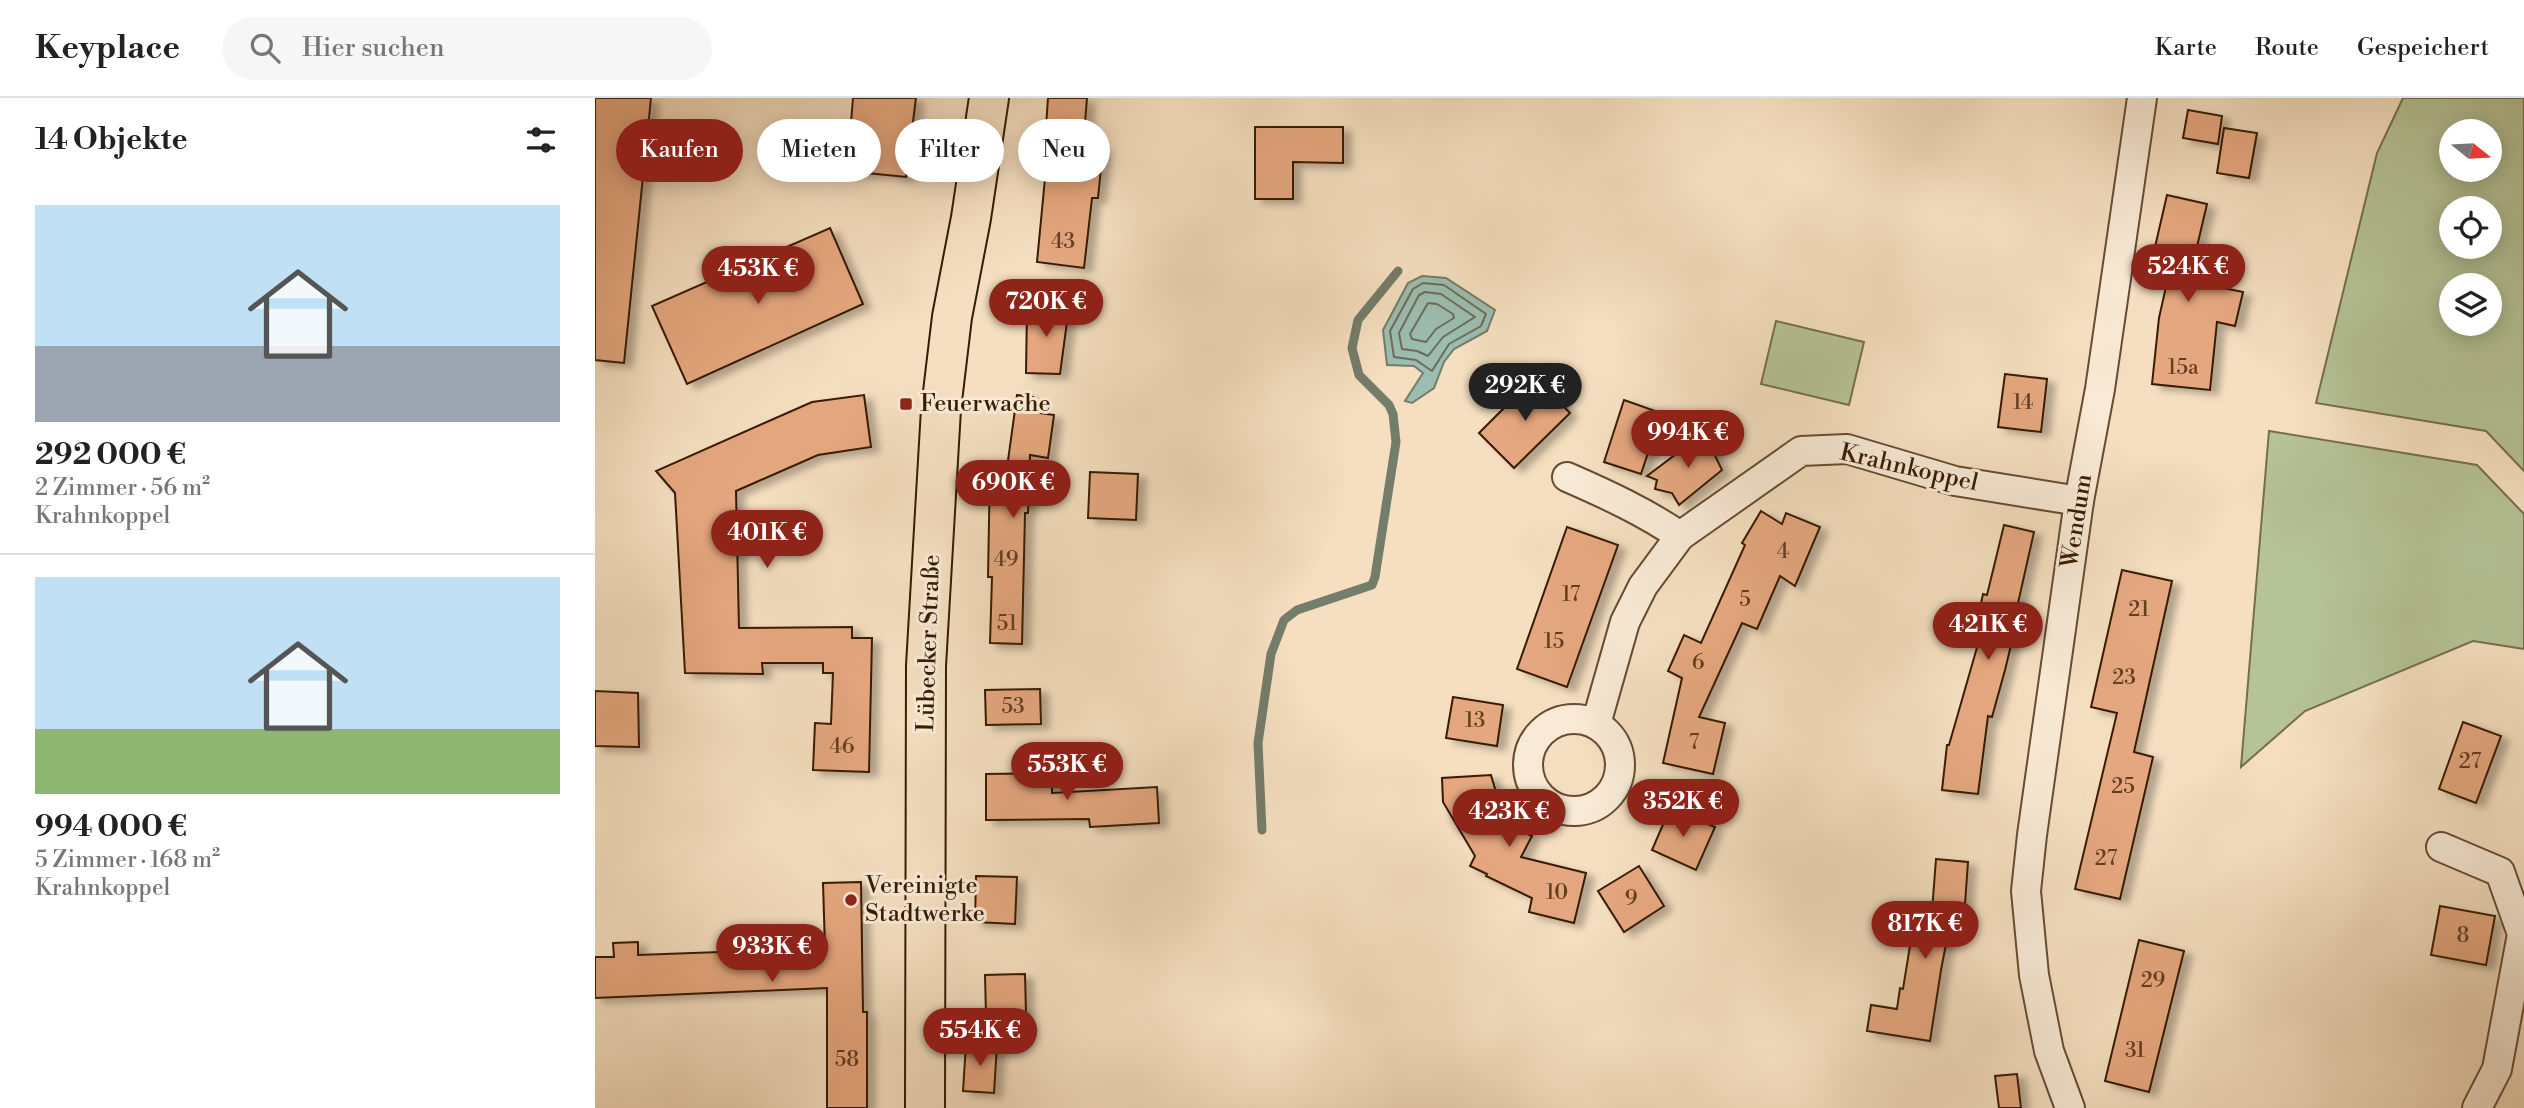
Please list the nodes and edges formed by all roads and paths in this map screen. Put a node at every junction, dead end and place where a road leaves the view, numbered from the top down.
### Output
1 (989, 98) edge
2 (2142, 98) edge
3 (1567, 477) dead end
4 (2079, 501) junction
5 (1680, 536) junction
6 (1596, 724) dead end
7 (2441, 846) dead end
8 (925, 1108) edge
9 (2070, 1108) edge
10 (2477, 1108) edge

1 - 8 main road, Lübecker Straße
2 - 4 street, Wendum
3 - 5 street
4 - 5 street, Krahnkoppel
4 - 9 street, Wendum
5 - 6 street, Krahnkoppel
7 - 10 street

